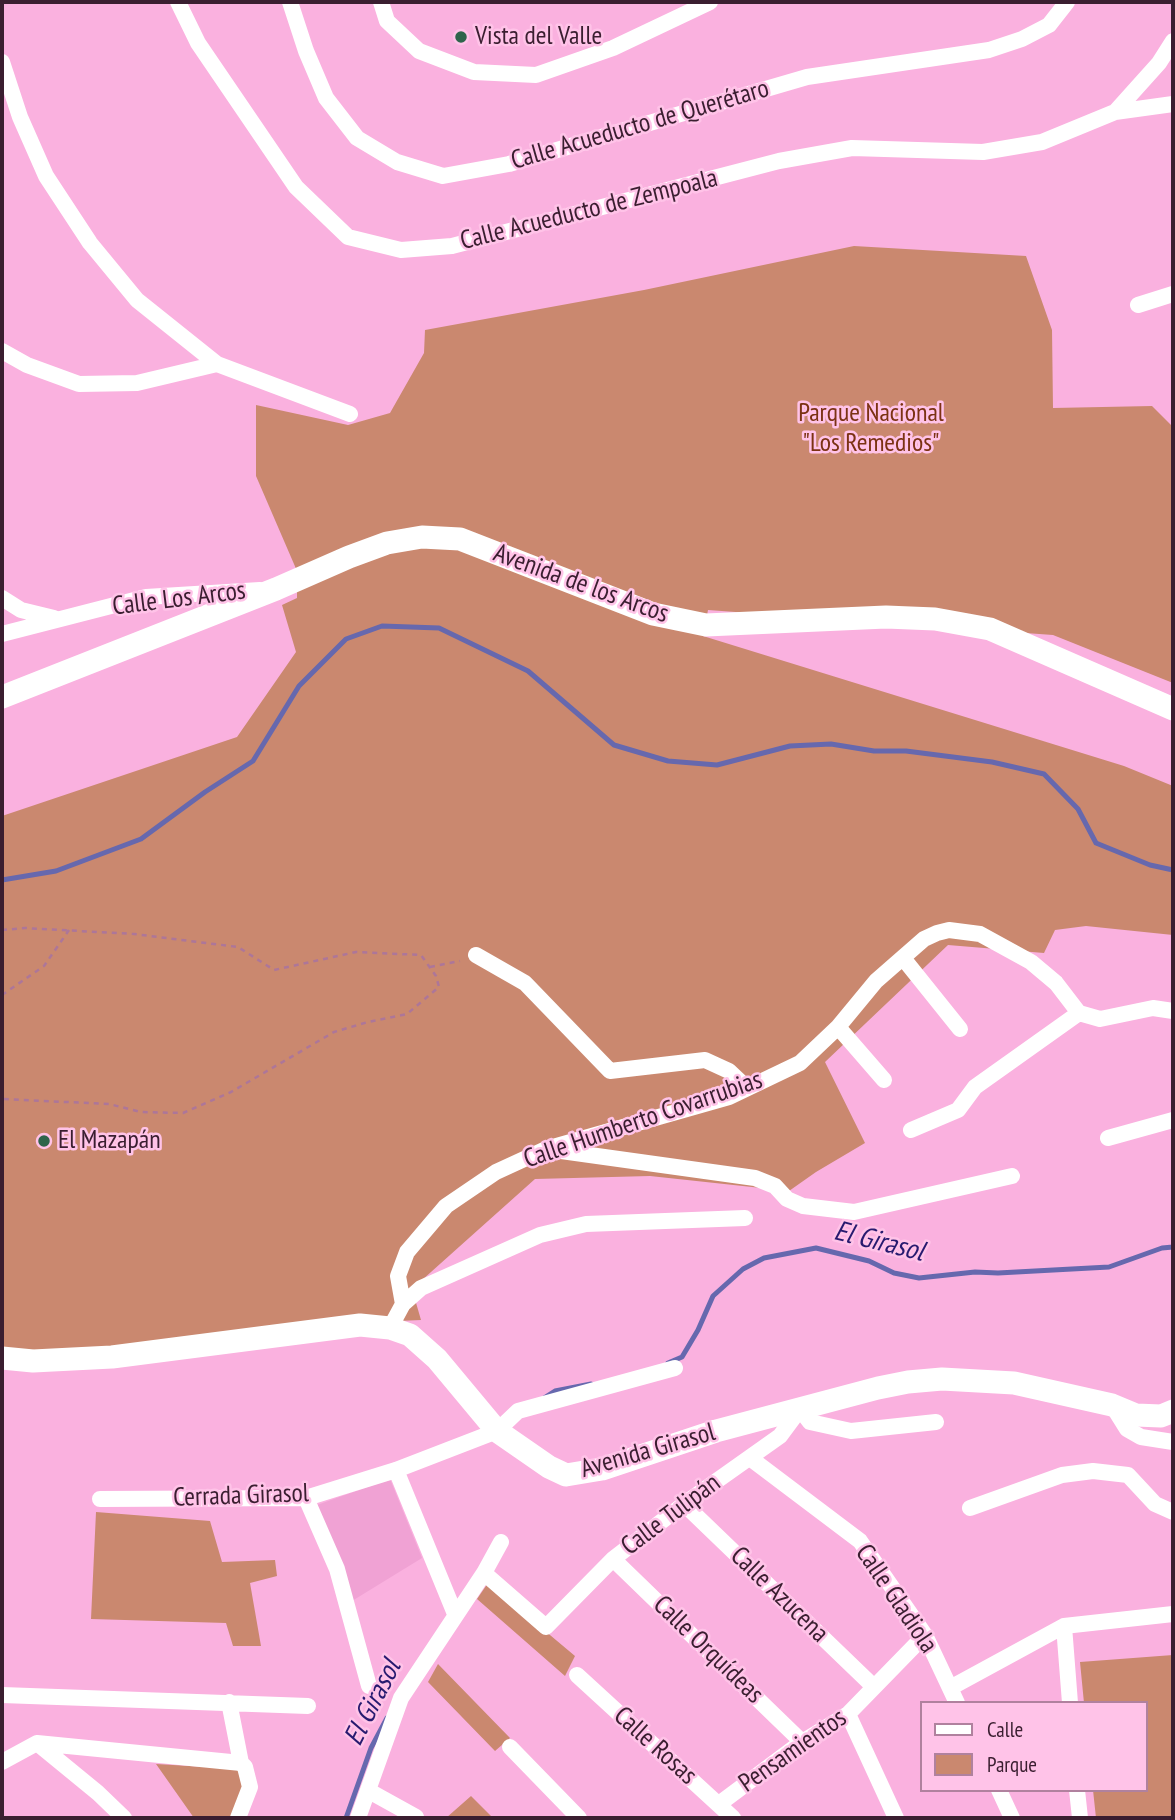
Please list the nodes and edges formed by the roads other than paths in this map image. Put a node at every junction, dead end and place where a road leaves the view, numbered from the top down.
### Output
1 (178, 2) edge
2 (290, 2) edge
3 (381, 2) edge
4 (710, 2) edge
5 (1067, 2) edge
6 (1173, 41) edge
7 (2, 62) edge
8 (1173, 104) edge
9 (1115, 112) junction
10 (1173, 294) edge
11 (1138, 305) dead end
12 (2, 351) edge
13 (217, 364) junction
14 (350, 414) dead end
15 (276, 589) junction
16 (2, 598) edge
17 (56, 619) junction
18 (2, 634) edge
19 (2, 697) edge
20 (1173, 709) edge
21 (476, 956) road end
22 (903, 958) junction
23 (1173, 1010) edge
24 (1079, 1013) junction
25 (838, 1027) junction
26 (960, 1029) dead end
27 (884, 1080) dead end
28 (747, 1088) junction
29 (1173, 1120) edge
30 (911, 1130) dead end
31 (1108, 1138) dead end
32 (546, 1149) junction
33 (1012, 1176) dead end
34 (745, 1218) dead end
35 (402, 1304) junction
36 (390, 1328) junction
37 (2, 1358) edge
38 (675, 1368) dead end
39 (1112, 1405) junction
40 (800, 1409) junction
41 (1173, 1411) edge
42 (936, 1422) dead end
43 (497, 1430) junction
44 (1173, 1442) edge
45 (750, 1458) junction
46 (396, 1470) junction
47 (306, 1498) junction
48 (100, 1499) dead end
49 (684, 1504) junction
50 (970, 1508) dead end
51 (1173, 1513) edge
52 (501, 1542) dead end
53 (613, 1559) junction
54 (484, 1573) junction
55 (454, 1614) junction
56 (1173, 1614) edge
57 (1064, 1626) junction
58 (925, 1635) junction
59 (577, 1675) dead end
60 (369, 1686) dead end
61 (873, 1686) junction
62 (2, 1695) edge
63 (954, 1695) edge
64 (1070, 1701) edge
65 (229, 1702) junction
66 (308, 1706) dead end
67 (848, 1714) junction
68 (802, 1742) junction
69 (37, 1743) junction
70 (510, 1748) dead end
71 (2, 1762) edge
72 (241, 1763) junction
73 (369, 1791) junction
74 (1000, 1792) edge
75 (1077, 1792) edge
76 (719, 1804) junction
77 (416, 1817) edge
78 (124, 1818) edge
79 (238, 1818) edge
80 (358, 1818) edge
81 (579, 1818) edge
82 (733, 1818) edge
83 (895, 1818) edge
84 (1012, 1818) edge
85 (1080, 1818) edge

1 - 9 street, Calle Acueducto de Zempoala
2 - 5 street, Calle Acueducto de Querétaro
3 - 4 street
6 - 9 street
7 - 13 street
8 - 9 street
10 - 11 street
12 - 13 street
13 - 14 street
15 - 17 street, Calle Los Arcos
15 - 19 street, Avenida de los Arcos
15 - 20 street, Avenida de los Arcos
16 - 17 street
17 - 18 street, Calle Los Arcos
21 - 28 street
22 - 24 street, Calle Humberto Covarrubias
22 - 25 street, Calle Humberto Covarrubias
22 - 26 street
23 - 24 street
24 - 30 street
25 - 27 street
25 - 28 street, Calle Humberto Covarrubias
28 - 32 street, Calle Humberto Covarrubias
29 - 31 street
32 - 33 street
32 - 35 street, Calle Humberto Covarrubias
34 - 35 street
35 - 36 street
36 - 37 street, Avenida Girasol
36 - 43 street, Avenida Girasol
38 - 43 street
39 - 40 street, Avenida Girasol
39 - 41 street, Avenida Girasol
39 - 44 street
40 - 42 street
40 - 43 street, Avenida Girasol
40 - 45 street, Calle Tulipán
43 - 46 street, Cerrada Girasol
45 - 49 street, Calle Tulipán
45 - 58 street, Calle Gladiola
46 - 47 street, Cerrada Girasol
46 - 55 street
47 - 48 street, Cerrada Girasol
47 - 60 street
49 - 53 street, Calle Tulipán
49 - 61 street, Calle Azucena
50 - 51 street
52 - 54 street
53 - 54 street, Calle Tulipán
53 - 68 street, Calle Orquídeas
54 - 55 street
55 - 73 street
56 - 57 street
57 - 63 street
57 - 64 street
58 - 61 street, Pensamientos
58 - 63 street, Calle Gladiola
59 - 76 street, Calle Rosas
61 - 67 street, Pensamientos
62 - 65 street
65 - 66 street
65 - 72 street
67 - 68 street, Pensamientos
67 - 83 street
68 - 76 street, Pensamientos
69 - 71 street
69 - 72 street
69 - 78 street
70 - 81 street
72 - 79 street
73 - 77 street
73 - 80 street
74 - 84 street
75 - 85 street
76 - 82 street, Calle Rosas

